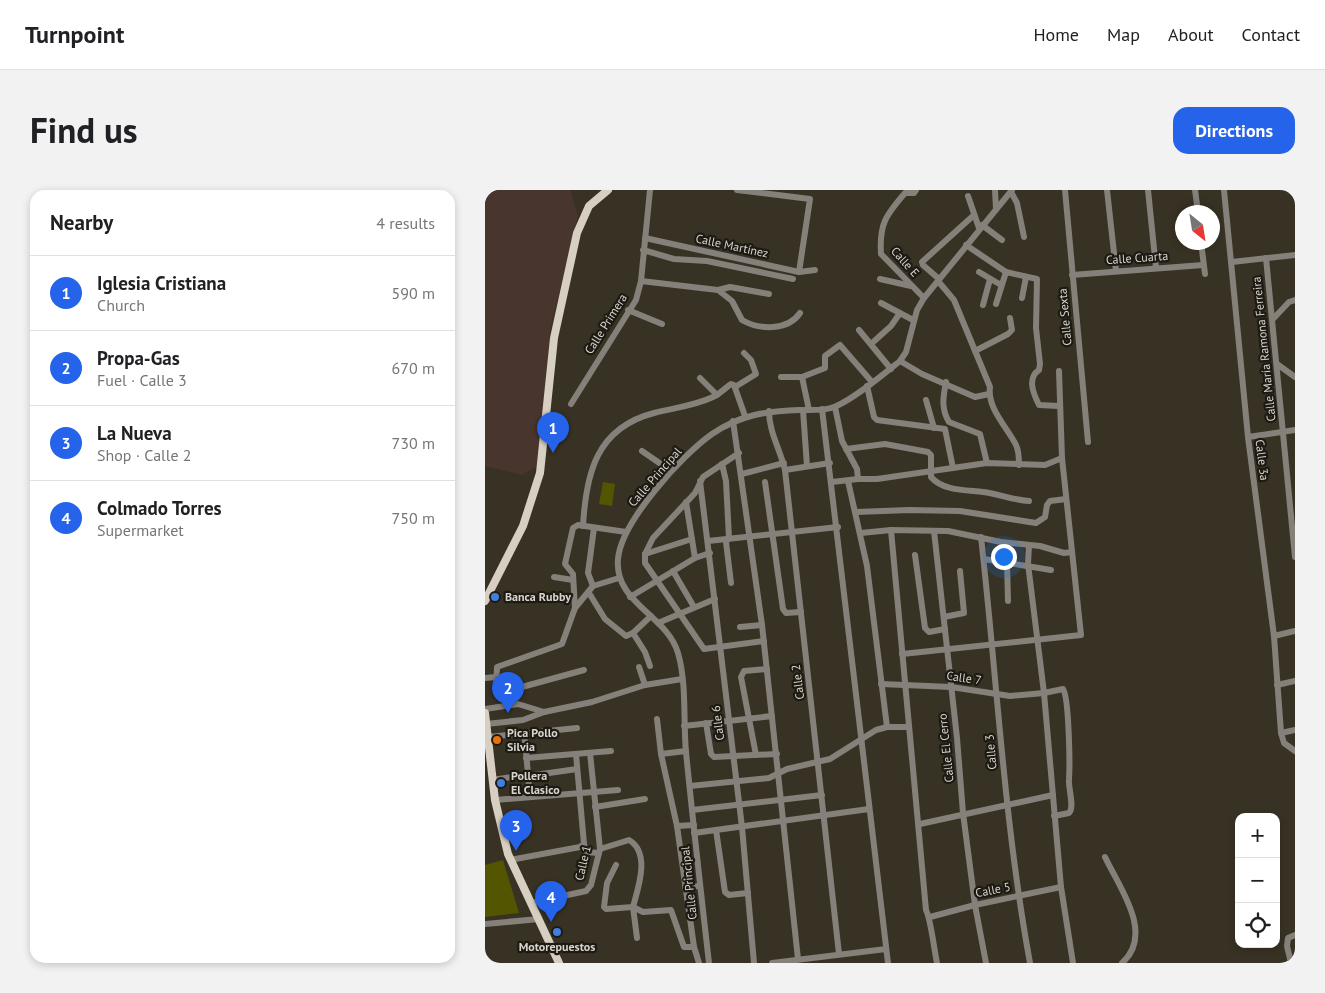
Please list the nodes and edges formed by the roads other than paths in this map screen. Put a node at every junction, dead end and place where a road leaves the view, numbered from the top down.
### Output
1 (609, 190) edge
2 (650, 190) edge
3 (737, 190) edge
4 (916, 190) edge
5 (995, 190) edge
6 (1065, 190) edge
7 (1107, 190) edge
8 (1148, 190) edge
9 (1195, 190) edge
10 (1224, 190) edge
11 (1011, 191) edge
12 (968, 196) dead end
13 (1197, 205) edge
14 (996, 209) junction
15 (974, 215) junction
16 (981, 227) junction
17 (1024, 237) dead end
18 (645, 238) junction
19 (1002, 240) dead end
20 (966, 245) junction
21 (643, 250) junction
22 (1202, 250) edge
23 (1295, 255) edge
24 (1266, 258) junction
25 (1232, 262) junction
26 (1203, 265) junction
27 (1156, 268) junction
28 (815, 270) dead end
29 (1116, 271) junction
30 (799, 272) junction
31 (979, 272) dead end
32 (1006, 272) junction
33 (1205, 274) dead end
34 (1073, 275) junction
35 (1026, 277) junction
36 (793, 279) dead end
37 (880, 279) dead end
38 (991, 279) junction
39 (939, 280) junction
40 (641, 281) junction
41 (1001, 285) junction
42 (911, 286) junction
43 (718, 290) junction
44 (769, 294) dead end
45 (924, 298) junction
46 (1022, 298) dead end
47 (1295, 300) edge
48 (881, 303) dead end
49 (983, 304) dead end
50 (996, 304) dead end
51 (628, 310) junction
52 (900, 312) junction
53 (799, 313) dead end
54 (1010, 318) dead end
55 (1273, 319) junction
56 (913, 320) junction
57 (662, 324) dead end
58 (859, 330) dead end
59 (871, 344) junction
60 (975, 351) junction
61 (744, 353) dead end
62 (900, 362) junction
63 (1277, 364) junction
64 (891, 369) junction
65 (1059, 371) dead end
66 (781, 377) dead end
67 (802, 377) junction
68 (1295, 377) edge
69 (701, 378) dead end
70 (945, 382) junction
71 (869, 384) junction
72 (735, 387) junction
73 (989, 394) junction
74 (717, 395) junction
75 (925, 400) dead end
76 (571, 404) dead end
77 (1059, 406) junction
78 (835, 407) junction
79 (806, 410) junction
80 (823, 410) junction
81 (769, 411) junction
82 (745, 416) junction
83 (733, 421) junction
84 (949, 422) junction
85 (933, 428) junction
86 (945, 430) junction
87 (1295, 430) edge
88 (1284, 432) junction
89 (1248, 437) junction
90 (1087, 442) dead end
91 (846, 448) junction
92 (642, 450) dead end
93 (739, 453) junction
94 (1062, 458) junction
95 (830, 463) junction
96 (987, 463) junction
97 (722, 464) junction
98 (1019, 465) junction
99 (784, 466) junction
100 (807, 466) junction
101 (953, 468) junction
102 (930, 471) junction
103 (671, 472) junction
104 (742, 474) junction
105 (858, 478) junction
106 (700, 481) junction
107 (849, 481) junction
108 (765, 482) dead end
109 (832, 482) junction
110 (1066, 499) junction
111 (1029, 500) dead end
112 (686, 502) junction
113 (857, 512) junction
114 (583, 526) junction
115 (838, 526) junction
116 (594, 528) junction
117 (792, 530) junction
118 (891, 530) junction
119 (934, 531) junction
120 (626, 532) junction
121 (772, 533) junction
122 (861, 533) junction
123 (751, 536) junction
124 (981, 537) junction
125 (729, 538) junction
126 (692, 539) junction
127 (708, 541) junction
128 (1029, 545) junction
129 (1072, 552) junction
130 (709, 553) junction
131 (645, 554) junction
132 (915, 555) dead end
133 (1295, 556) edge
134 (695, 558) junction
135 (984, 559) junction
136 (1007, 562) junction
137 (1028, 564) junction
138 (1051, 570) dead end
139 (673, 571) junction
140 (960, 571) dead end
141 (554, 577) dead end
142 (619, 578) junction
143 (573, 580) junction
144 (656, 582) junction
145 (731, 583) dead end
146 (593, 586) junction
147 (589, 593) junction
148 (630, 596) junction
149 (715, 600) junction
150 (1008, 601) dead end
151 (485, 602) edge
152 (694, 607) junction
153 (575, 608) junction
154 (801, 612) junction
155 (679, 614) junction
156 (651, 616) junction
157 (944, 617) junction
158 (658, 623) junction
159 (762, 625) junction
160 (740, 627) dead end
161 (945, 629) junction
162 (1295, 631) edge
163 (633, 634) junction
164 (1274, 636) junction
165 (1037, 640) junction
166 (764, 641) junction
167 (992, 644) junction
168 (721, 648) junction
169 (948, 650) junction
170 (902, 654) junction
171 (650, 666) dead end
172 (639, 667) dead end
173 (767, 669) junction
174 (584, 670) dead end
175 (496, 677) junction
176 (485, 678) edge
177 (682, 679) junction
178 (1295, 681) edge
179 (881, 684) junction
180 (904, 684) junction
181 (645, 685) junction
182 (1277, 685) junction
183 (951, 687) junction
184 (1044, 693) junction
185 (997, 695) junction
186 (485, 708) edge
187 (544, 712) junction
188 (485, 713) edge
189 (773, 716) junction
190 (749, 718) junction
191 (657, 719) dead end
192 (729, 721) junction
193 (706, 723) junction
194 (486, 724) edge
195 (684, 726) junction
196 (909, 726) junction
197 (887, 727) junction
198 (577, 728) dead end
199 (1295, 730) edge
200 (1281, 733) junction
201 (488, 737) junction
202 (861, 738) junction
203 (525, 741) dead end
204 (487, 749) edge
205 (611, 750) dead end
206 (686, 751) junction
207 (1295, 751) edge
208 (590, 753) junction
209 (576, 754) junction
210 (661, 754) junction
211 (777, 754) junction
212 (756, 755) junction
213 (733, 756) junction
214 (526, 758) junction
215 (818, 761) junction
216 (577, 768) junction
217 (779, 774) junction
218 (519, 776) dead end
219 (528, 776) junction
220 (492, 780) junction
221 (736, 782) junction
222 (690, 786) junction
223 (618, 790) dead end
224 (594, 792) junction
225 (579, 793) junction
226 (822, 795) junction
227 (1053, 795) junction
228 (530, 797) junction
229 (645, 799) dead end
230 (495, 800) junction
231 (781, 800) junction
232 (1007, 804) junction
233 (739, 805) junction
234 (595, 806) junction
235 (869, 809) junction
236 (692, 810) junction
237 (963, 812) junction
238 (825, 816) junction
239 (1054, 816) junction
240 (784, 822) junction
241 (920, 824) junction
242 (694, 825) junction
243 (677, 826) junction
244 (742, 827) junction
245 (717, 830) junction
246 (695, 833) junction
247 (584, 844) junction
248 (600, 851) junction
249 (1105, 857) dead end
250 (511, 860) junction
251 (615, 865) dead end
252 (700, 886) junction
253 (685, 887) junction
254 (1061, 887) junction
255 (748, 893) junction
256 (1018, 896) junction
257 (531, 903) junction
258 (975, 905) junction
259 (633, 907) junction
260 (930, 917) junction
261 (539, 919) junction
262 (485, 924) edge
263 (1295, 935) edge
264 (637, 938) dead end
265 (694, 947) junction
266 (886, 949) junction
267 (839, 954) junction
268 (798, 959) junction
269 (824, 960) edge
270 (559, 963) edge
271 (699, 963) edge
272 (709, 963) edge
273 (754, 963) edge
274 (772, 963) edge
275 (888, 963) edge
276 (937, 963) edge
277 (986, 963) edge
278 (1030, 963) edge
279 (1073, 963) edge
280 (1122, 963) edge
281 (1291, 963) edge

1 - 151 main road
2 - 18 street, Calle Primera
3 - 30 street
4 - 42 street, Calle E
5 - 14 street
6 - 34 street, Calle Sexta
7 - 29 street
8 - 27 street
9 - 13 street
10 - 25 street, Calle 3a
11 - 14 street
11 - 17 street
12 - 15 street
14 - 16 street
15 - 16 street
15 - 39 street
16 - 19 street
16 - 20 street
18 - 21 street, Calle Primera
18 - 30 street, Calle Martínez
20 - 32 street
20 - 39 street
21 - 36 street
21 - 40 street, Calle Primera
22 - 26 street
23 - 24 street
24 - 25 street
24 - 55 street, Calle María Ramona Ferreira
25 - 89 street, Calle 3a
26 - 27 street, Calle Cuarta
26 - 33 street
27 - 29 street, Calle Cuarta
28 - 30 street, Calle Martínez
29 - 34 street, Calle Cuarta
31 - 38 street
32 - 35 street
32 - 41 street
34 - 90 street, Calle Sexta
35 - 46 street
35 - 77 street
37 - 42 street
38 - 41 street
38 - 49 street
39 - 45 street
39 - 60 street
40 - 43 street
40 - 51 street, Calle Primera
41 - 50 street
42 - 45 street, Calle E
43 - 44 street
43 - 53 street
45 - 56 street
47 - 55 street
48 - 52 street
51 - 57 street
51 - 76 street, Calle Primera
52 - 56 street
52 - 59 street
54 - 60 street
55 - 63 street, Calle María Ramona Ferreira
56 - 62 street
58 - 59 street
59 - 64 street
60 - 73 street
61 - 72 street
62 - 64 street, Calle Principal
62 - 70 street
63 - 68 street
63 - 88 street, Calle María Ramona Ferreira
64 - 71 street, Calle Principal
65 - 77 street
66 - 67 street
67 - 71 street
67 - 79 street
69 - 74 street
70 - 73 street
70 - 84 street
71 - 78 street, Calle Principal
71 - 85 street
72 - 74 street
72 - 82 street
73 - 98 street
74 - 114 street
75 - 85 street
77 - 94 street
78 - 80 street, Calle Principal
78 - 91 street
79 - 80 street, Calle Principal
79 - 81 street, Calle Principal
79 - 100 street
80 - 95 street
81 - 82 street, Calle Principal
81 - 99 street, Calle 2
82 - 83 street, Calle Principal
83 - 93 street
83 - 103 street, Calle Principal
84 - 86 street
84 - 96 street
85 - 86 street
86 - 101 street
87 - 88 street
88 - 89 street
88 - 133 street, Calle María Ramona Ferreira
89 - 164 street, Calle 3a
91 - 102 street
91 - 105 street
92 - 103 street
93 - 97 street
93 - 104 street
94 - 98 street
94 - 110 street
95 - 100 street
95 - 109 street
96 - 98 street
96 - 101 street
97 - 106 street
97 - 125 street
99 - 100 street
99 - 104 street
99 - 117 street, Calle 2
101 - 102 street
102 - 105 street
102 - 111 street
103 - 120 street, Calle Principal
104 - 123 street
105 - 107 street
106 - 112 street
106 - 127 street, Calle 6
107 - 109 street
107 - 113 street
108 - 121 street
109 - 115 street
110 - 113 street
110 - 129 street
112 - 126 street
112 - 131 street
113 - 122 street
114 - 116 street
114 - 143 street
115 - 117 street
115 - 202 street
116 - 120 street
116 - 146 street
117 - 121 street
117 - 154 street, Calle 2
118 - 119 street
118 - 122 street
118 - 170 street
119 - 124 street
119 - 157 street, Calle El Cerro
120 - 142 street, Calle Principal
121 - 123 street
121 - 154 street
122 - 179 street
123 - 125 street
123 - 159 street
124 - 128 street
124 - 135 street, Calle 3
125 - 127 street
125 - 145 street
126 - 131 street
126 - 134 street
127 - 130 street, Calle 6
128 - 129 street
128 - 137 street
129 - 165 street
130 - 134 street
130 - 149 street, Calle 6
131 - 144 street
132 - 161 street
134 - 139 street
135 - 136 street
135 - 167 street, Calle 3
136 - 137 street
136 - 150 street
137 - 138 street
137 - 165 street
139 - 144 street
139 - 152 street
140 - 157 street
141 - 143 street
142 - 146 street
142 - 148 street, Calle Principal
143 - 153 street
144 - 148 street
144 - 155 street
146 - 147 street
147 - 153 street
147 - 163 street
148 - 156 street, Calle Principal
149 - 152 street
149 - 168 street, Calle 6
152 - 155 street
153 - 175 street
154 - 215 street, Calle 2
155 - 158 street
155 - 168 street
156 - 158 street, Calle Principal
156 - 163 street
157 - 161 street, Calle El Cerro
158 - 177 street, Calle Principal
159 - 160 street
159 - 166 street
161 - 169 street, Calle El Cerro
162 - 164 street
163 - 171 street
164 - 182 street, Calle 3a
165 - 167 street
165 - 184 street
166 - 168 street
166 - 173 street
167 - 169 street
167 - 185 street, Calle 3
168 - 192 street, Calle 6
169 - 170 street
169 - 183 street, Calle El Cerro
170 - 180 street
172 - 181 street
173 - 189 street
173 - 190 street
174 - 175 street
175 - 176 street
177 - 181 street
177 - 195 street, Calle Principal
178 - 182 street
179 - 180 street, Calle 7
179 - 197 street
180 - 183 street, Calle 7
180 - 196 street
181 - 187 street
182 - 200 street, Calle 3a
183 - 185 street, Calle 7
183 - 237 street, Calle El Cerro
184 - 185 street, Calle 7
184 - 227 street
184 - 239 street, Calle 7
185 - 232 street, Calle 3
186 - 187 street
187 - 194 street
188 - 194 main road
189 - 190 street
189 - 211 street
190 - 192 street
190 - 212 street
191 - 210 street
192 - 193 street
192 - 213 street, Calle 6
193 - 195 street
193 - 213 street
194 - 201 main road
195 - 206 street, Calle Principal
196 - 197 street
196 - 241 street
197 - 202 street
198 - 201 street
199 - 200 street
200 - 207 street
201 - 204 main road
202 - 215 street
202 - 235 street
203 - 214 street
204 - 220 main road
205 - 208 street
206 - 210 street
206 - 222 street, Calle Principal
208 - 209 street
208 - 224 street, Calle 1
209 - 214 street
209 - 216 street
210 - 243 street
211 - 212 street
211 - 217 street
212 - 213 street
213 - 221 street, Calle 6
214 - 219 street
215 - 217 street
215 - 226 street, Calle 2
216 - 219 street
216 - 225 street
217 - 221 street
217 - 231 street
218 - 220 street
219 - 228 street
220 - 230 main road
221 - 222 street
221 - 233 street, Calle 6
222 - 236 street, Calle Principal
223 - 224 street
224 - 225 street
224 - 234 street, Calle 1
225 - 228 street
225 - 247 street
226 - 231 street
226 - 238 street, Calle 2
227 - 232 street
227 - 239 street
228 - 230 street
229 - 234 street
230 - 250 main road
231 - 233 street
231 - 240 street
232 - 237 street
232 - 256 street, Calle 3
233 - 236 street
233 - 244 street, Calle 6
234 - 248 street, Calle 1
235 - 238 street
235 - 266 street
236 - 242 street, Calle Principal
237 - 241 street
237 - 258 street, Calle El Cerro
238 - 240 street
238 - 267 street, Calle 2
239 - 254 street
240 - 244 street
240 - 268 street
241 - 260 street
242 - 243 street
242 - 246 street, Calle Principal
243 - 253 street
244 - 245 street
244 - 255 street, Calle 6
245 - 246 street
245 - 255 street
246 - 252 street, Calle Principal
247 - 248 street
247 - 250 street
248 - 257 street, Calle 1
248 - 259 street
249 - 280 street
250 - 257 main road
251 - 259 street
252 - 253 street
252 - 272 street, Calle Principal
253 - 265 street
254 - 256 street, Calle 5
254 - 279 street
255 - 273 street, Calle 6
256 - 258 street, Calle 5
256 - 278 street, Calle 3
257 - 261 main road
258 - 260 street, Calle 5
258 - 277 street, Calle El Cerro
259 - 264 street
259 - 265 street
260 - 276 street
261 - 262 street
261 - 270 main road
263 - 281 street
265 - 271 street
266 - 267 street
266 - 275 street
267 - 269 street
268 - 269 street
268 - 274 street

